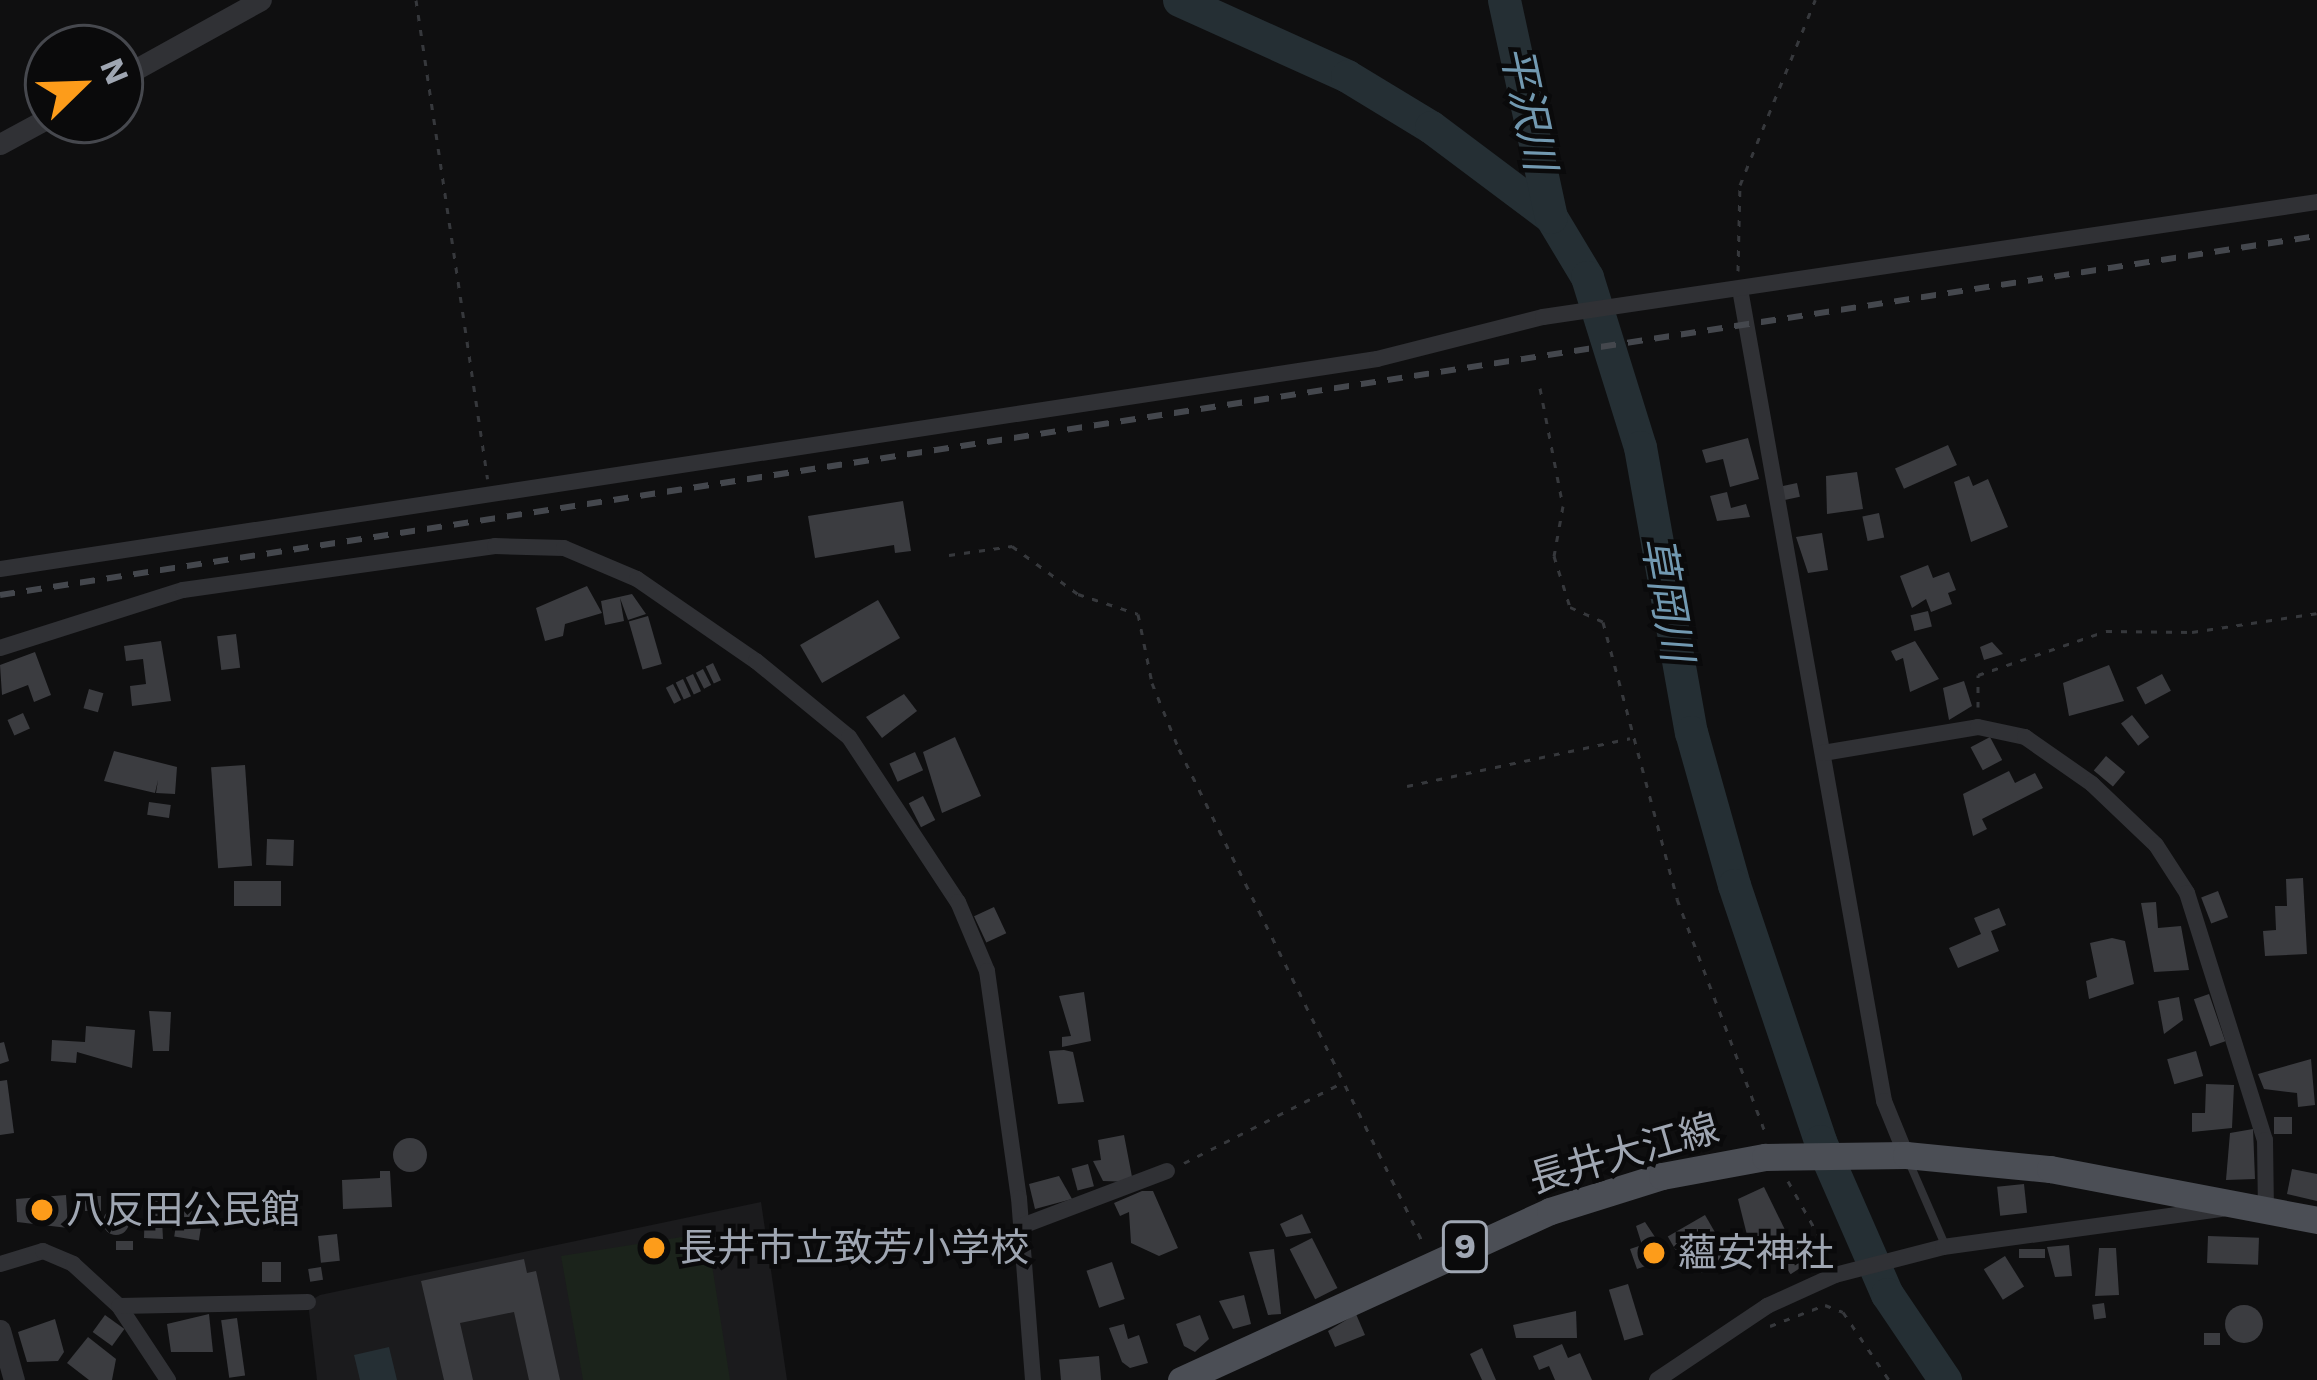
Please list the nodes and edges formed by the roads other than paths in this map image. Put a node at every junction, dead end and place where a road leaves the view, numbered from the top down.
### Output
1 (261, 0) edge
2 (144, 65) edge
3 (2317, 202) edge
4 (1740, 289) junction
5 (0, 569) edge
6 (0, 648) edge
7 (1822, 753) junction
8 (1906, 1155) junction
9 (1167, 1172) road end
10 (2128, 1185) junction
11 (2253, 1208) junction
12 (2317, 1220) edge
13 (2118, 1223) junction
14 (1022, 1226) junction
15 (1945, 1247) junction
16 (0, 1264) edge
17 (308, 1302) dead end
18 (119, 1306) junction
19 (0, 1330) edge
20 (14, 1380) edge
21 (168, 1380) edge
22 (1033, 1380) edge
23 (1181, 1380) edge
24 (1657, 1380) edge

1 - 2 street
3 - 4 street
4 - 5 street
4 - 7 street
6 - 14 street
7 - 8 street
7 - 11 street
8 - 10 main road, 9
8 - 15 lane
8 - 23 main road, 長井大江線 / 9
9 - 14 street
10 - 11 main road, 9
10 - 13 street
11 - 12 main road, 9
11 - 13 street
13 - 15 street
14 - 22 street
15 - 24 street
16 - 18 street
17 - 18 street
18 - 21 street
19 - 20 street

